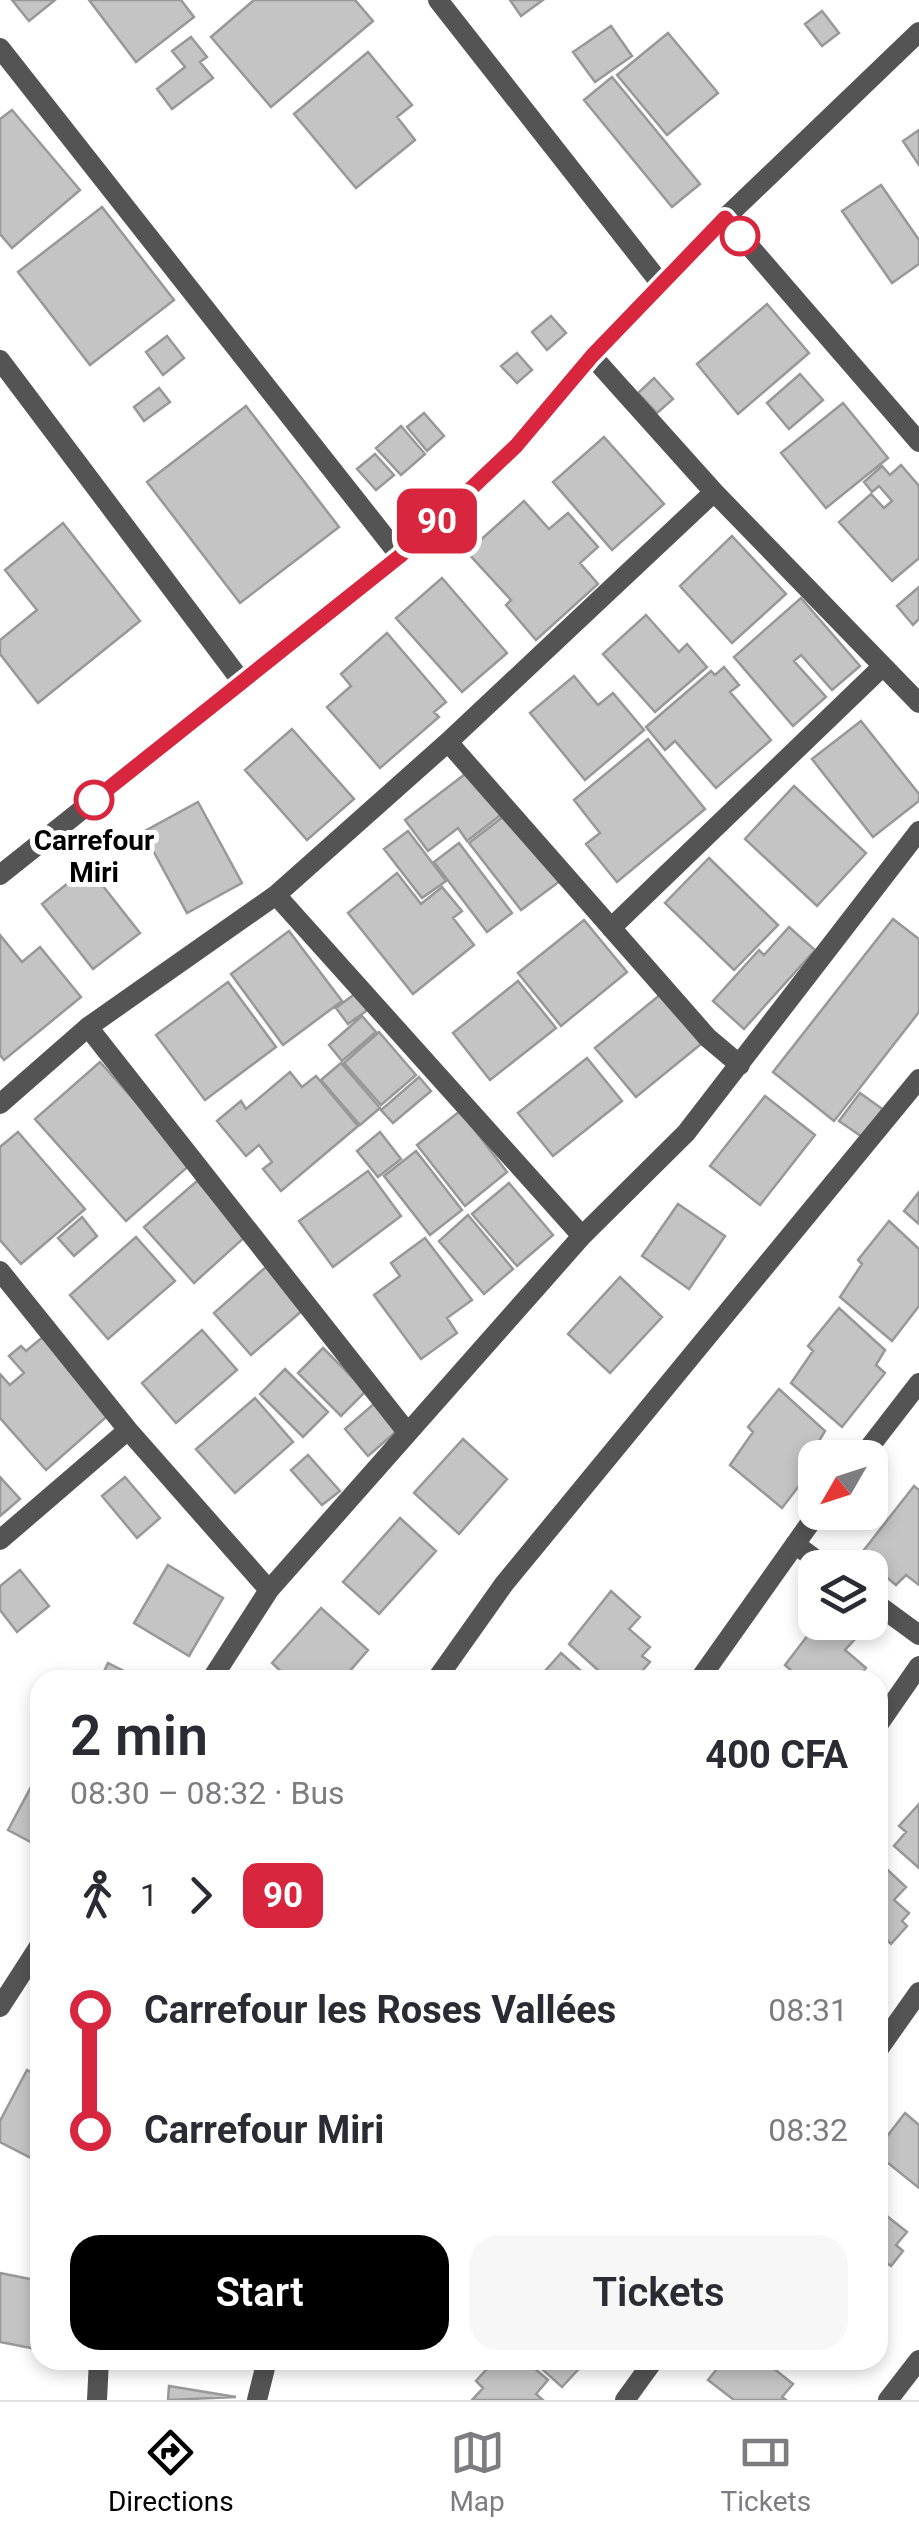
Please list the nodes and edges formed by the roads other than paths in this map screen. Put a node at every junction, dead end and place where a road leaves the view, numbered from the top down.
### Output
1 (438, 0) edge
2 (919, 32) edge
3 (0, 48) edge
4 (725, 218) junction
5 (661, 284) junction
6 (592, 356) junction
7 (0, 360) edge
8 (919, 442) edge
9 (714, 492) junction
10 (400, 556) junction
11 (882, 666) junction
12 (242, 682) junction
13 (919, 703) edge
14 (448, 742) junction
15 (919, 831) edge
16 (0, 875) edge
17 (276, 895) junction
18 (611, 928) junction
19 (88, 1027) junction
20 (740, 1065) junction
21 (919, 1080) edge
22 (0, 1104) edge
23 (582, 1236) junction
24 (0, 1270) edge
25 (919, 1383) edge
26 (128, 1430) junction
27 (408, 1432) junction
28 (875, 1440) edge
29 (806, 1530) edge
30 (0, 1540) edge
31 (796, 1544) junction
32 (804, 1550) edge
33 (269, 1590) junction
34 (888, 1612) edge
35 (919, 1634) edge
36 (919, 1666) edge
37 (217, 1670) edge
38 (443, 1670) edge
39 (706, 1670) edge
40 (888, 1711) edge
41 (30, 1960) edge
42 (919, 1992) edge
43 (0, 2006) edge
44 (888, 2036) edge
45 (919, 2360) edge
46 (98, 2370) edge
47 (264, 2370) edge
48 (647, 2370) edge
49 (97, 2400) edge
50 (257, 2400) edge
51 (625, 2400) edge
52 (888, 2400) edge

1 - 5 street
2 - 4 street
3 - 10 street
4 - 5 street
4 - 8 street
5 - 6 street
6 - 9 street
6 - 10 street
7 - 12 street
9 - 11 street
9 - 14 street
10 - 12 street
11 - 13 street
11 - 18 street
12 - 16 street
14 - 17 street
14 - 18 street
15 - 20 street
17 - 19 street
17 - 23 street
18 - 20 street
19 - 22 street
19 - 27 street
20 - 23 street
21 - 38 street
23 - 27 street
24 - 26 street
25 - 28 street
26 - 30 street
26 - 33 street
27 - 33 street
29 - 31 street
31 - 32 street
31 - 39 street
33 - 37 street
34 - 35 street
36 - 40 street
41 - 43 street
42 - 44 street
45 - 52 street
46 - 49 street
47 - 50 street
48 - 51 street

